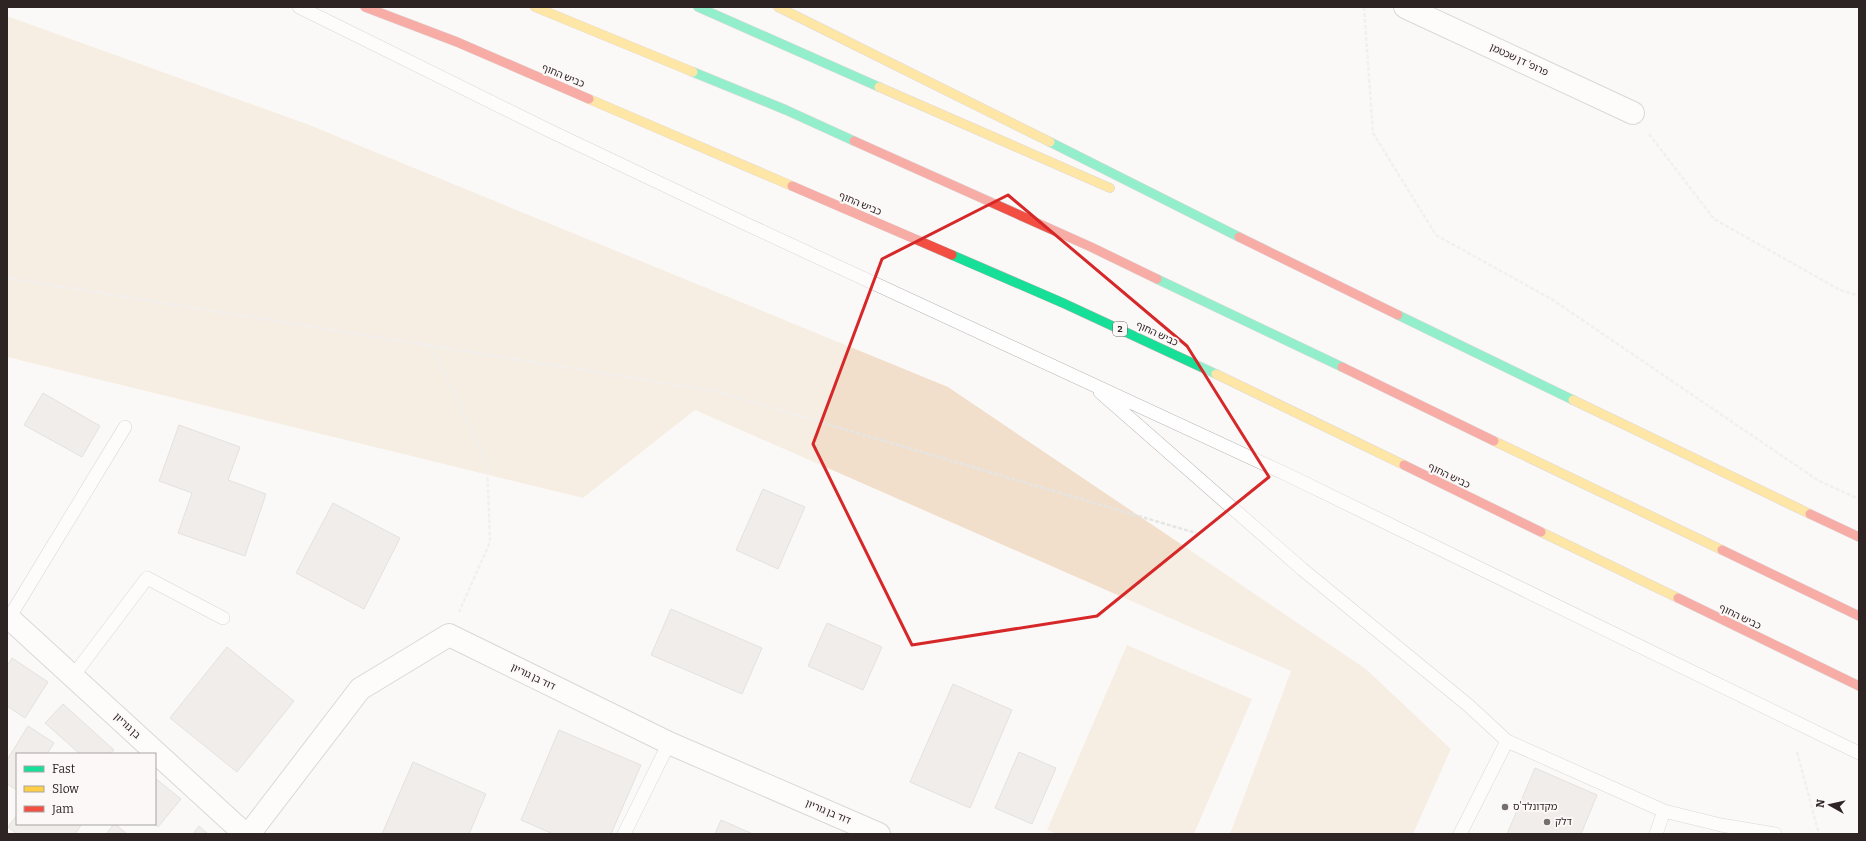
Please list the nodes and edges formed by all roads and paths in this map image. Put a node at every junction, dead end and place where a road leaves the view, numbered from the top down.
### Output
1 (299, 7) edge
2 (364, 7) edge
3 (535, 7) edge
4 (698, 7) edge
5 (778, 7) edge
6 (1364, 7) edge
7 (1405, 7) edge
8 (1633, 113) joint
9 (1116, 190) dead end
10 (1188, 222) dead end
11 (7, 278) edge
12 (1859, 296) edge
13 (1392, 312) junction
14 (431, 345) junction
15 (1066, 371) junction
16 (124, 427) dead end
17 (1859, 499) edge
18 (1196, 533) dead end
19 (1859, 537) edge
20 (1859, 616) edge
21 (9, 618) joint
22 (223, 618) dead end
23 (449, 635) junction
24 (73, 676) junction
25 (1859, 686) edge
26 (1507, 741) junction
27 (669, 743) junction
28 (1797, 752) dead end
29 (1859, 753) edge
30 (1664, 811) junction
31 (245, 834) edge
32 (249, 834) edge
33 (624, 834) edge
34 (880, 834) edge
35 (1460, 834) edge
36 (1656, 834) edge
37 (1775, 834) edge
38 (1819, 834) edge

1 - 15 lane
2 - 25 highway, כביש החוף / 2
3 - 20 highway
4 - 9 highway
5 - 13 highway
6 - 17 path
7 - 8 street, פרופ' דן שכטמן
8 - 12 path
10 - 13 highway
11 - 14 path
13 - 19 highway
14 - 18 path
14 - 23 path
15 - 26 lane
15 - 29 lane
16 - 21 lane
21 - 24 street, בן גוריון
22 - 24 lane
23 - 27 street, דוד בן גוריון
23 - 32 street
24 - 31 street, בן גוריון
26 - 30 lane
26 - 35 lane
27 - 33 lane
27 - 34 street, דוד בן גוריון
28 - 38 path
30 - 36 lane
30 - 37 lane

